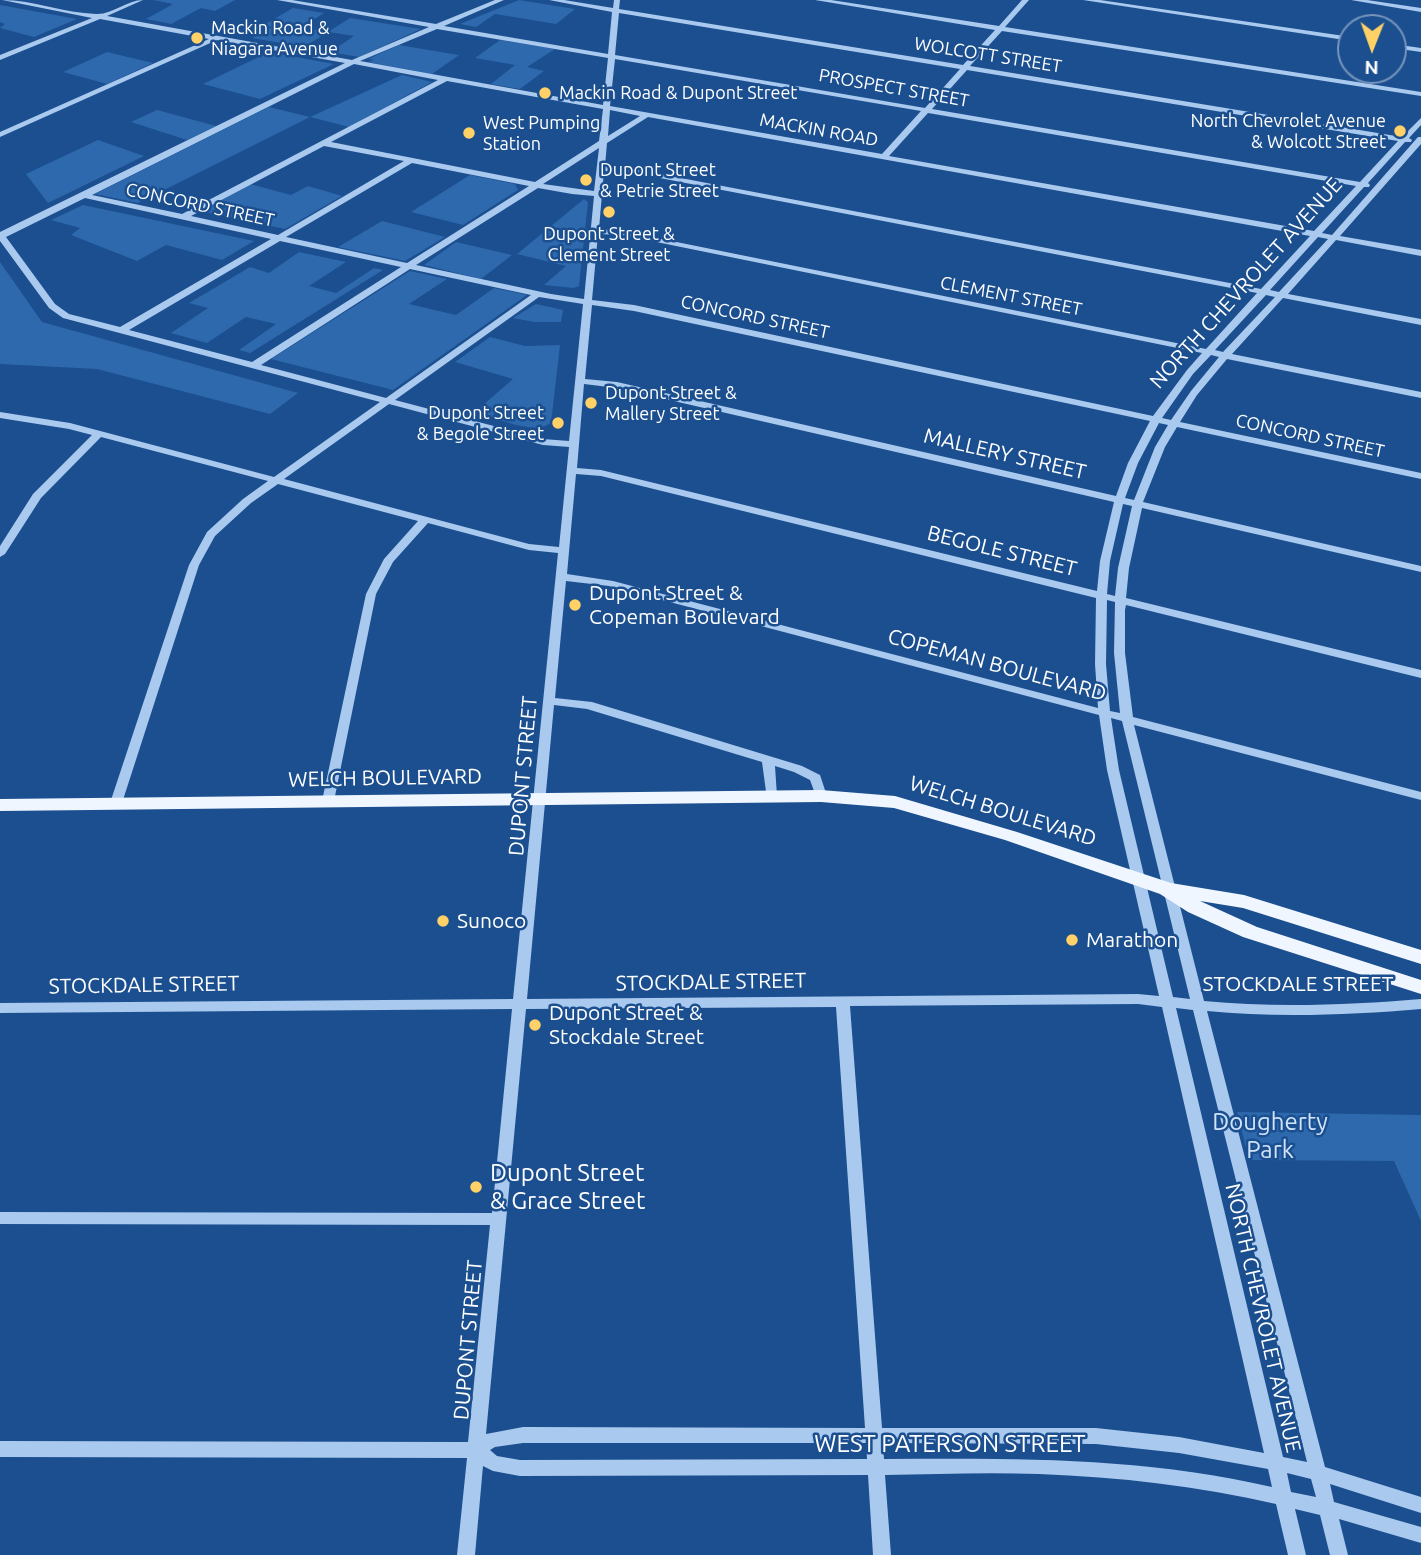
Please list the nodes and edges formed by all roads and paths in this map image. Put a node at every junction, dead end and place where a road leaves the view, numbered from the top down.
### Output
1 (5, 0) edge
2 (140, 0) edge
3 (280, 0) edge
4 (501, 0) edge
5 (552, 0) edge
6 (617, 0) edge
7 (818, 0) edge
8 (1026, 0) edge
9 (1086, 0) edge
10 (1354, 0) edge
11 (616, 10) junction
12 (1421, 10) edge
13 (99, 17) junction
14 (438, 26) junction
15 (1001, 28) junction
16 (1337, 37) edge
17 (216, 38) junction
18 (2, 55) edge
19 (612, 56) junction
20 (353, 62) junction
21 (965, 67) junction
22 (445, 79) junction
23 (1421, 94) edge
24 (607, 108) junction
25 (927, 110) junction
26 (646, 115) junction
27 (1421, 120) edge
28 (0, 135) edge
29 (1404, 139) junction
30 (1420, 140) edge
31 (604, 142) junction
32 (323, 143) junction
33 (884, 157) junction
34 (410, 160) junction
35 (601, 168) junction
36 (536, 185) junction
37 (1362, 185) junction
38 (1378, 187) junction
39 (599, 194) junction
40 (82, 195) junction
41 (183, 217) junction
42 (595, 231) junction
43 (1316, 234) junction
44 (0, 236) edge
45 (1333, 237) junction
46 (279, 238) junction
47 (1421, 253) edge
48 (409, 266) junction
49 (1263, 292) junction
50 (538, 294) junction
51 (1281, 295) junction
52 (589, 301) junction
53 (1421, 322) edge
54 (120, 331) junction
55 (1209, 352) junction
56 (1226, 355) junction
57 (252, 366) junction
58 (581, 381) junction
59 (1421, 395) edge
60 (389, 401) junction
61 (0, 415) edge
62 (1156, 419) junction
63 (1174, 423) junction
64 (98, 433) junction
65 (575, 444) junction
66 (572, 471) junction
67 (1421, 476) edge
68 (276, 481) junction
69 (1118, 500) junction
70 (1138, 504) junction
71 (425, 520) junction
72 (564, 551) junction
73 (0, 554) edge
74 (1421, 569) edge
75 (562, 577) junction
76 (1100, 595) junction
77 (1119, 600) junction
78 (1421, 674) edge
79 (550, 701) junction
80 (1103, 713) junction
81 (1126, 719) junction
82 (768, 761) junction
83 (771, 796) junction
84 (821, 796) junction
85 (1421, 796) edge
86 (541, 799) junction
87 (328, 801) junction
88 (116, 803) junction
89 (0, 805) edge
90 (1138, 878) junction
91 (1167, 889) junction
92 (1421, 957) edge
93 (1421, 987) edge
94 (844, 1001) junction
95 (1166, 1001) junction
96 (1421, 1003) edge
97 (520, 1004) junction
98 (1198, 1006) junction
99 (0, 1008) edge
100 (0, 1218) edge
101 (499, 1220) junction
102 (875, 1434) junction
103 (0, 1449) edge
104 (477, 1450) junction
105 (1275, 1462) junction
106 (877, 1467) junction
107 (1318, 1473) junction
108 (1283, 1497) junction
109 (1421, 1505) edge
110 (1327, 1507) junction
111 (1421, 1535) edge
112 (466, 1555) edge
113 (882, 1555) edge
114 (1297, 1555) edge
115 (1339, 1555) edge

1 - 13 street, MACKIN ROAD
2 - 13 street
3 - 14 street, PROSPECT STREET
4 - 14 street
5 - 11 street, WOLCOTT STREET
6 - 11 street, DUPONT STREET
7 - 15 street
8 - 15 street
9 - 16 street
10 - 12 street
11 - 19 street, DUPONT STREET
11 - 21 street, WOLCOTT STREET
13 - 17 street, MACKIN ROAD
13 - 18 street
14 - 19 street, PROSPECT STREET
14 - 20 street
15 - 21 street
15 - 23 street
17 - 20 street, MACKIN ROAD
17 - 28 street
19 - 24 street, DUPONT STREET
19 - 25 street, PROSPECT STREET
20 - 22 street, MACKIN ROAD
20 - 40 street
21 - 25 street
21 - 29 street, WOLCOTT STREET
22 - 24 street, MACKIN ROAD
22 - 32 street
24 - 26 street, MACKIN ROAD
24 - 31 street, DUPONT STREET
25 - 33 street
25 - 37 street, PROSPECT STREET
26 - 31 street
26 - 33 street, MACKIN ROAD
27 - 29 street, NORTH CHEVROLET AVENUE
29 - 30 street, WOLCOTT STREET
29 - 37 street, NORTH CHEVROLET AVENUE
30 - 38 street, NORTH CHEVROLET AVENUE
31 - 35 street, DUPONT STREET
31 - 36 street
32 - 34 street
32 - 41 street
33 - 43 street, MACKIN ROAD
34 - 36 street
34 - 46 street
35 - 39 street, DUPONT STREET
35 - 49 street
36 - 39 street
36 - 48 street
37 - 38 street, PROSPECT STREET
37 - 43 street, NORTH CHEVROLET AVENUE
38 - 45 street, NORTH CHEVROLET AVENUE
39 - 42 street, DUPONT STREET
40 - 41 street, CONCORD STREET
40 - 44 street
41 - 46 street, CONCORD STREET
42 - 52 street, DUPONT STREET
42 - 55 street, CLEMENT STREET
43 - 45 street, MACKIN ROAD
43 - 49 street, NORTH CHEVROLET AVENUE
44 - 54 street
45 - 47 street, MACKIN ROAD
45 - 51 street, NORTH CHEVROLET AVENUE
46 - 48 street, CONCORD STREET
46 - 54 street
48 - 50 street, CONCORD STREET
48 - 57 street
49 - 51 street
49 - 55 street, NORTH CHEVROLET AVENUE
50 - 52 street, CONCORD STREET
50 - 60 street
51 - 53 street
51 - 56 street, NORTH CHEVROLET AVENUE
52 - 58 street, DUPONT STREET
52 - 62 street, CONCORD STREET
54 - 57 street
55 - 56 street, CLEMENT STREET
55 - 62 street, NORTH CHEVROLET AVENUE
56 - 59 street, CLEMENT STREET
56 - 63 street, NORTH CHEVROLET AVENUE
57 - 60 street
58 - 65 street, DUPONT STREET
58 - 69 street, MALLERY STREET
60 - 65 street
60 - 68 street
61 - 64 street
62 - 63 street, CONCORD STREET
62 - 69 street, NORTH CHEVROLET AVENUE
63 - 67 street, CONCORD STREET
63 - 70 street, NORTH CHEVROLET AVENUE
64 - 68 street
64 - 73 street
65 - 66 street, DUPONT STREET
66 - 72 street, DUPONT STREET
66 - 76 street, BEGOLE STREET
68 - 71 street
68 - 88 street
69 - 70 street, MALLERY STREET
69 - 76 street, NORTH CHEVROLET AVENUE
70 - 74 street, MALLERY STREET
70 - 77 street, NORTH CHEVROLET AVENUE
71 - 72 street
71 - 87 street
72 - 75 street, DUPONT STREET
75 - 79 street, DUPONT STREET
75 - 80 street, COPEMAN BOULEVARD
76 - 77 street, BEGOLE STREET
76 - 80 street, NORTH CHEVROLET AVENUE
77 - 78 street, BEGOLE STREET
77 - 81 street, NORTH CHEVROLET AVENUE
79 - 82 street
79 - 86 street, DUPONT STREET
80 - 81 street, COPEMAN BOULEVARD
80 - 90 street, NORTH CHEVROLET AVENUE
81 - 85 street, COPEMAN BOULEVARD
81 - 91 street, NORTH CHEVROLET AVENUE
82 - 83 street
82 - 84 street
83 - 84 main road, WELCH BOULEVARD
83 - 86 main road, WELCH BOULEVARD
84 - 90 main road, WELCH BOULEVARD
86 - 87 main road, WELCH BOULEVARD
86 - 97 street, DUPONT STREET
87 - 88 main road, WELCH BOULEVARD
88 - 89 main road, WELCH BOULEVARD
90 - 91 main road, WELCH BOULEVARD
90 - 95 street, NORTH CHEVROLET AVENUE
91 - 92 main road, WELCH BOULEVARD
91 - 93 main road, WELCH BOULEVARD
91 - 98 street, NORTH CHEVROLET AVENUE
94 - 95 street, STOCKDALE STREET
94 - 97 street, STOCKDALE STREET
94 - 102 street
95 - 98 street, STOCKDALE STREET
95 - 105 street, NORTH CHEVROLET AVENUE
96 - 98 street, STOCKDALE STREET
97 - 99 street, STOCKDALE STREET
97 - 101 street, DUPONT STREET
98 - 107 street, NORTH CHEVROLET AVENUE
100 - 101 street
101 - 104 street, DUPONT STREET
102 - 104 street, WEST PATERSON STREET
102 - 105 street, WEST PATERSON STREET
102 - 106 street
103 - 104 street, WEST PATERSON STREET
104 - 106 street, WEST PATERSON STREET
104 - 112 street, DUPONT STREET
105 - 107 street, WEST PATERSON STREET
105 - 108 street, NORTH CHEVROLET AVENUE
106 - 108 street, WEST PATERSON STREET
106 - 113 street
107 - 109 street, WEST PATERSON STREET
107 - 110 street, NORTH CHEVROLET AVENUE
108 - 110 street, WEST PATERSON STREET
108 - 114 street, NORTH CHEVROLET AVENUE
110 - 111 street, WEST PATERSON STREET
110 - 115 street, NORTH CHEVROLET AVENUE

